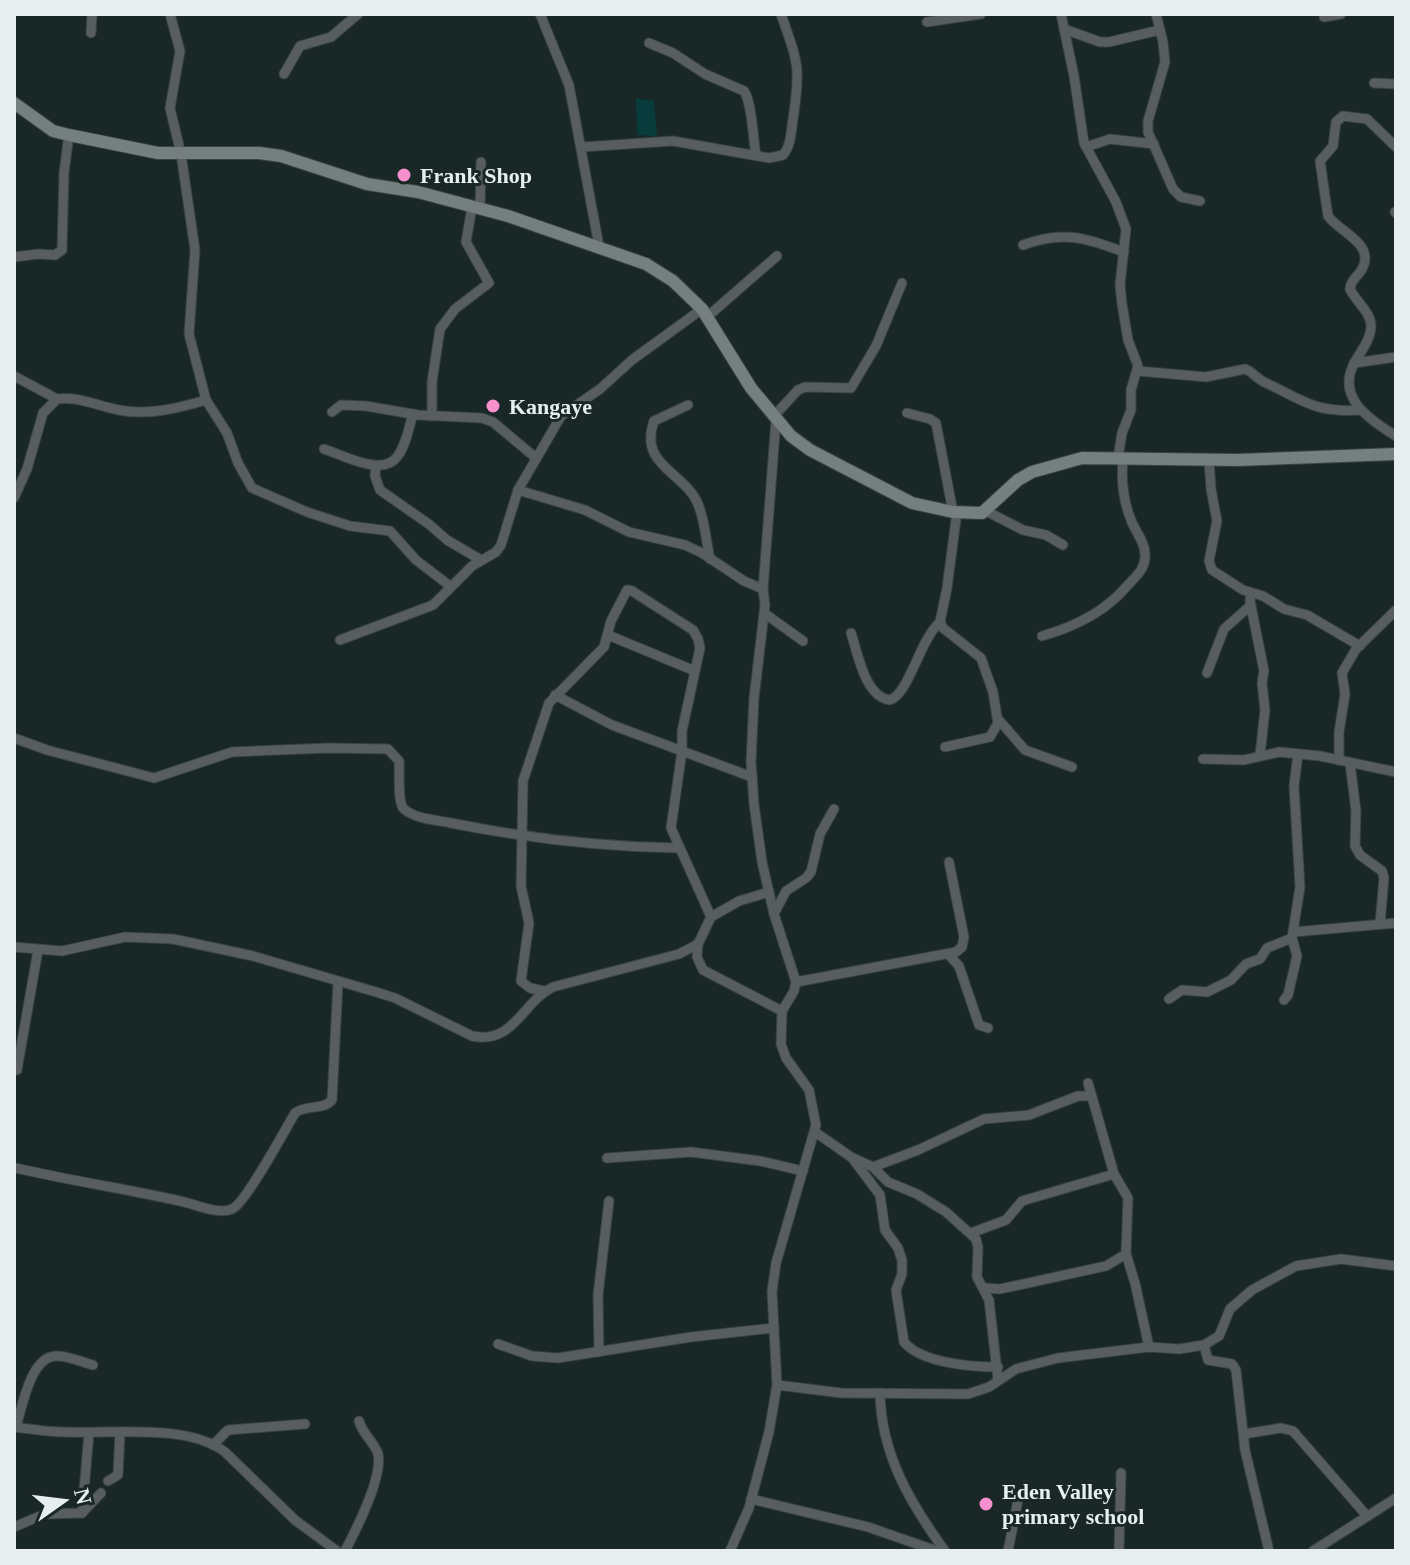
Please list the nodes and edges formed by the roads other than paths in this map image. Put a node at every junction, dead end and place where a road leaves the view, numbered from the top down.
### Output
1 (92, 14) edge
2 (170, 14) edge
3 (540, 14) edge
4 (781, 14) edge
5 (981, 14) edge
6 (1061, 14) edge
7 (1156, 14) edge
8 (1341, 14) edge
9 (353, 15) edge
10 (1324, 17) dead end
11 (927, 22) dead end
12 (1064, 29) junction
13 (1160, 30) junction
14 (91, 33) dead end
15 (649, 43) dead end
16 (284, 74) dead end
17 (1374, 83) dead end
18 (1396, 84) edge
19 (14, 103) edge
20 (69, 135) junction
21 (1154, 144) junction
22 (582, 147) junction
23 (1086, 147) junction
24 (1396, 147) edge
25 (181, 154) junction
26 (756, 155) junction
27 (481, 162) dead end
28 (1200, 201) dead end
29 (476, 208) junction
30 (1023, 245) dead end
31 (599, 246) junction
32 (1124, 252) junction
33 (777, 256) dead end
34 (14, 257) edge
35 (902, 283) dead end
36 (704, 313) junction
37 (1396, 357) edge
38 (1354, 363) junction
39 (1138, 371) junction
40 (14, 376) edge
41 (57, 399) junction
42 (206, 400) junction
43 (688, 405) dead end
44 (1361, 410) junction
45 (332, 412) dead end
46 (907, 413) dead end
47 (413, 414) junction
48 (432, 416) junction
49 (774, 418) junction
50 (1396, 436) edge
51 (324, 449) dead end
52 (1396, 454) edge
53 (536, 458) junction
54 (1120, 458) junction
55 (1209, 460) junction
56 (376, 466) junction
57 (518, 490) junction
58 (14, 498) edge
59 (986, 511) junction
60 (955, 512) junction
61 (1063, 545) dead end
62 (710, 559) junction
63 (481, 560) junction
64 (450, 586) junction
65 (763, 589) junction
66 (1251, 593) junction
67 (1251, 605) junction
68 (1396, 610) edge
69 (764, 613) junction
70 (940, 622) junction
71 (851, 633) dead end
72 (608, 635) junction
73 (1042, 636) dead end
74 (340, 640) dead end
75 (803, 641) dead end
76 (1360, 646) junction
77 (695, 671) junction
78 (1207, 673) dead end
79 (555, 695) junction
80 (998, 719) junction
81 (14, 738) edge
82 (945, 747) dead end
83 (682, 751) junction
84 (1298, 754) junction
85 (1260, 755) junction
86 (1203, 759) dead end
87 (1344, 761) junction
88 (1072, 767) dead end
89 (1396, 772) edge
90 (752, 777) junction
91 (834, 809) dead end
92 (522, 834) junction
93 (678, 848) junction
94 (949, 862) dead end
95 (769, 892) junction
96 (774, 914) junction
97 (711, 917) junction
98 (1396, 923) edge
99 (1380, 924) junction
100 (1292, 935) junction
101 (698, 944) junction
102 (14, 947) edge
103 (38, 950) junction
104 (949, 955) junction
105 (338, 982) junction
106 (796, 982) junction
107 (544, 991) junction
108 (1169, 999) dead end
109 (1284, 1000) dead end
110 (782, 1011) junction
111 (988, 1028) dead end
112 (17, 1070) dead end
113 (1088, 1083) dead end
114 (1091, 1096) junction
115 (815, 1132) junction
116 (851, 1157) junction
117 (607, 1158) dead end
118 (873, 1167) junction
119 (16, 1168) edge
120 (803, 1171) junction
121 (1114, 1174) junction
122 (609, 1201) dead end
123 (971, 1233) junction
124 (1126, 1254) junction
125 (1396, 1266) edge
126 (984, 1288) junction
127 (1000, 1289) junction
128 (989, 1300) junction
129 (774, 1328) junction
130 (498, 1344) dead end
131 (1204, 1345) junction
132 (1149, 1347) junction
133 (599, 1352) junction
134 (93, 1365) dead end
135 (998, 1367) junction
136 (998, 1380) junction
137 (777, 1385) junction
138 (880, 1393) junction
139 (359, 1421) dead end
140 (305, 1424) dead end
141 (15, 1427) edge
142 (89, 1433) junction
143 (120, 1433) junction
144 (1244, 1434) junction
145 (213, 1445) junction
146 (1121, 1473) dead end
147 (108, 1481) dead end
148 (101, 1493) dead end
149 (1019, 1495) dead end
150 (1396, 1498) edge
151 (751, 1499) junction
152 (82, 1513) junction
153 (1367, 1516) junction
154 (14, 1527) edge
155 (337, 1551) edge
156 (345, 1551) edge
157 (730, 1551) edge
158 (937, 1551) edge
159 (945, 1551) edge
160 (1008, 1551) edge
161 (1119, 1551) edge
162 (1269, 1551) edge
163 (1313, 1551) edge

1 - 14 street
2 - 25 street
3 - 22 street
4 - 26 street
5 - 11 street
6 - 12 street
7 - 13 street
8 - 10 street
9 - 16 street
12 - 13 street
12 - 23 street
13 - 21 street
15 - 26 street
17 - 18 street
19 - 20 street
20 - 25 street
20 - 34 street
21 - 23 street
21 - 28 street
22 - 26 street
22 - 31 street
23 - 32 street
24 - 38 street
25 - 29 street
25 - 42 street
27 - 29 street
29 - 31 street
29 - 48 street
30 - 32 street
31 - 36 street
32 - 39 street
33 - 36 street
35 - 49 street
36 - 49 street
36 - 53 street
37 - 38 street
38 - 44 street
39 - 44 street
39 - 54 street
40 - 41 street
41 - 42 street
41 - 58 street
42 - 64 street
43 - 62 street
44 - 50 street
45 - 47 street
46 - 60 street
47 - 48 street
47 - 56 street
48 - 53 street
49 - 60 street
49 - 65 street
51 - 56 street
52 - 55 street
53 - 57 street
54 - 55 street
54 - 59 street
54 - 73 street
55 - 66 street
56 - 63 street
57 - 62 street
57 - 63 street
59 - 60 street
59 - 61 street
60 - 70 street
62 - 65 street
63 - 64 street
64 - 74 street
65 - 69 street
66 - 67 street
66 - 76 street
67 - 78 street
67 - 85 street
68 - 76 street
69 - 75 street
69 - 90 street
70 - 71 street
70 - 80 street
72 - 77 street
72 - 77 street
72 - 79 street
76 - 87 street
77 - 83 street
79 - 83 street
79 - 92 street
80 - 82 street
80 - 88 street
81 - 92 street
83 - 90 street
83 - 93 street
84 - 85 street
84 - 87 street
84 - 100 street
85 - 86 street
87 - 89 street
87 - 99 street
90 - 95 street
91 - 96 street
92 - 93 street
92 - 107 street
93 - 97 street
94 - 104 street
95 - 96 street
95 - 97 street
96 - 106 street
97 - 101 street
98 - 99 street
99 - 100 street
100 - 108 street
100 - 109 street
101 - 107 street
101 - 110 street
102 - 103 street
103 - 105 street
103 - 112 street
104 - 106 street
104 - 111 street
105 - 107 street
105 - 119 street
106 - 110 street
110 - 115 street
113 - 114 street
114 - 118 street
114 - 121 street
115 - 116 street
115 - 120 street
116 - 118 street
116 - 135 street
117 - 120 street
118 - 123 street
120 - 129 street
121 - 123 street
121 - 124 street
122 - 133 street
123 - 126 street
124 - 127 street
124 - 132 street
125 - 131 street
126 - 127 street
126 - 128 street
127 - 128 street
128 - 135 street
129 - 133 street
129 - 137 street
130 - 133 street
131 - 132 street
131 - 144 street
132 - 136 street
134 - 141 street
135 - 136 street
136 - 138 street
137 - 138 street
137 - 151 street
138 - 159 street
139 - 156 street
140 - 145 street
141 - 142 street
142 - 143 street
142 - 152 street
143 - 145 street
143 - 147 street
144 - 153 street
144 - 162 street
145 - 155 street
146 - 161 street
148 - 152 street
149 - 160 street
150 - 153 street
151 - 157 street
151 - 158 street
152 - 154 street
153 - 163 street

